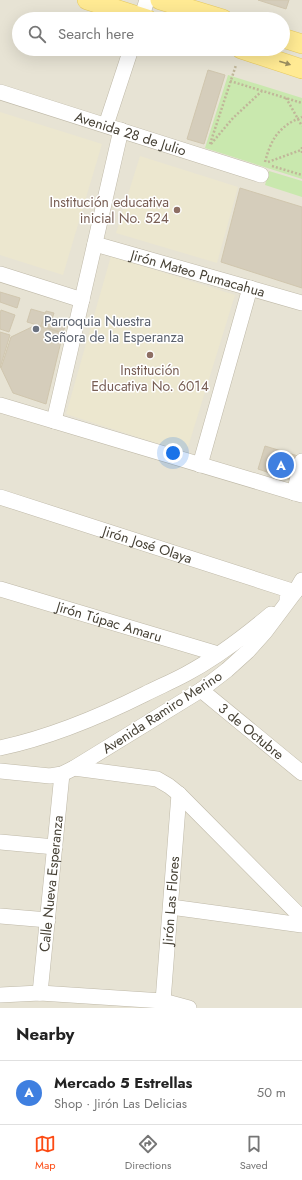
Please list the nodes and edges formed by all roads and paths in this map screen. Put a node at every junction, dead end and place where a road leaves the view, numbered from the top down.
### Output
1 (87, 0) edge
2 (160, 0) edge
3 (194, 5) edge
4 (136, 12) edge
5 (208, 12) edge
6 (290, 40) edge
7 (302, 44) edge
8 (129, 56) edge
9 (239, 56) edge
10 (262, 56) edge
11 (302, 69) edge
12 (230, 81) junction
13 (262, 91) junction
14 (0, 92) edge
15 (286, 98) junction
16 (302, 103) edge
17 (302, 117) edge
18 (297, 118) junction
19 (106, 126) junction
20 (302, 126) edge
21 (121, 130) junction
22 (302, 149) edge
23 (302, 155) edge
24 (262, 175) dead end
25 (95, 244) junction
26 (0, 274) edge
27 (250, 288) junction
28 (82, 300) junction
29 (302, 303) edge
30 (0, 405) edge
31 (54, 421) junction
32 (302, 461) edge
33 (200, 464) junction
34 (298, 494) edge
35 (0, 497) edge
36 (298, 586) edge
37 (0, 589) edge
38 (218, 654) junction
39 (201, 690) junction
40 (0, 748) edge
41 (0, 771) edge
42 (68, 771) junction
43 (302, 773) edge
44 (179, 794) junction
45 (0, 842) edge
46 (55, 847) junction
47 (171, 907) junction
48 (0, 916) edge
49 (302, 918) edge
50 (48, 920) junction
51 (302, 925) edge
52 (40, 993) junction
53 (0, 995) edge
54 (164, 1005) edge
55 (189, 1008) edge

1 - 4 main road
2 - 3 main road
3 - 5 main road
6 - 7 main road
8 - 19 street
9 - 12 path
10 -> 11 main road
12 - 13 path
12 - 13 path
13 - 15 path
14 - 19 street, Avenida 28 de Julio
15 - 16 path
15 - 18 path
17 - 18 path
18 - 20 path
18 - 22 path
19 - 21 street, Avenida 28 de Julio
21 - 24 street, Avenida 28 de Julio
21 - 25 street
22 - 23 path
25 - 27 street, Jirón Mateo Pumacahua
25 - 28 street
26 - 28 street
27 - 29 street, Jirón Mateo Pumacahua
27 - 33 street
28 - 31 street
30 - 31 street
31 - 33 street
32 - 34 street
33 - 34 street
35 - 36 street, Jirón José Olaya
36 - 38 street, Avenida Ramiro Merino
36 - 39 street, Avenida Ramiro Merino
37 - 38 street, Jirón Túpac Amaru
38 - 40 street, Avenida Ramiro Merino
39 - 42 street, Avenida Ramiro Merino
39 - 43 street, 3 de Octubre
41 - 42 street, Avenida Ramiro Merino
42 - 44 street
42 - 46 street, Calle Nueva Esperanza
44 - 47 street, Jirón Las Flores
44 - 49 street
45 - 46 street
46 - 50 street, Calle Nueva Esperanza
47 - 51 street
47 - 54 street, Jirón Las Flores
48 - 50 street
50 - 52 street, Calle Nueva Esperanza
52 - 53 street
52 - 54 street
54 - 55 street

